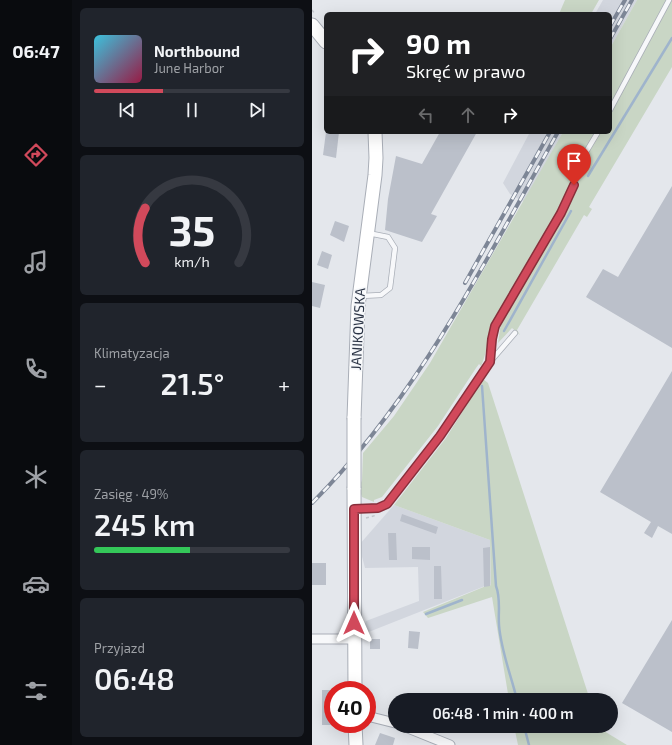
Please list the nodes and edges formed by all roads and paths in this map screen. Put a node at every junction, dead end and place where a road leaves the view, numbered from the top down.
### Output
1 (669, 0) edge
2 (312, 25) edge
3 (324, 40) edge
4 (612, 106) edge
5 (375, 134) edge
6 (597, 134) edge
7 (366, 233) junction
8 (359, 296) junction
9 (515, 333) dead end
10 (490, 362) junction
11 (354, 509) junction
12 (312, 639) edge
13 (355, 639) junction
14 (355, 681) edge
15 (376, 718) edge
16 (388, 721) edge
17 (356, 733) edge
18 (420, 733) edge
19 (356, 745) edge
20 (450, 745) edge

1 - 4 lane
2 - 3 street
5 - 7 street, JANIKOWSKA
6 - 10 lane
7 - 8 street, JANIKOWSKA
7 - 8 lane
8 - 11 street, JANIKOWSKA, bridge
9 - 10 lane
10 - 11 lane
11 - 13 street, JANIKOWSKA
12 - 13 street
13 - 14 street, JANIKOWSKA
15 - 16 street
17 - 19 street
18 - 20 street

